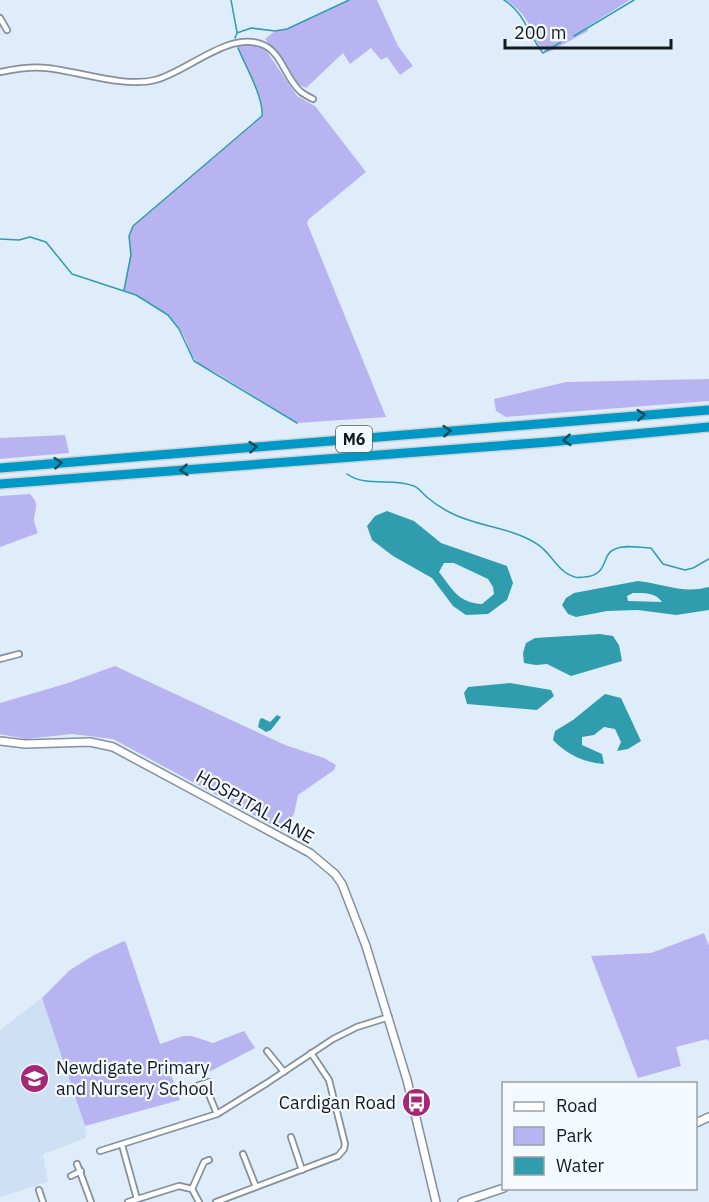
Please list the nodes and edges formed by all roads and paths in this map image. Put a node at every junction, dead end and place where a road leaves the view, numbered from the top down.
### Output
1 (0, 18) edge
2 (7, 30) dead end
3 (0, 72) edge
4 (313, 99) dead end
5 (709, 410) edge
6 (709, 427) edge
7 (0, 468) edge
8 (0, 484) edge
9 (19, 654) dead end
10 (0, 659) edge
11 (0, 741) edge
12 (389, 1017) junction
13 (267, 1051) dead end
14 (311, 1053) junction
15 (284, 1072) junction
16 (204, 1084) dead end
17 (217, 1114) junction
18 (291, 1137) dead end
19 (122, 1144) junction
20 (100, 1151) dead end
21 (243, 1154) dead end
22 (209, 1160) dead end
23 (77, 1164) dead end
24 (302, 1170) junction
25 (81, 1171) junction
26 (71, 1176) dead end
27 (256, 1187) junction
28 (192, 1189) junction
29 (502, 1189) edge
30 (39, 1190) dead end
31 (137, 1199) junction
32 (43, 1202) edge
33 (91, 1202) edge
34 (128, 1202) edge
35 (199, 1202) edge
36 (216, 1202) edge
37 (436, 1202) edge
38 (462, 1202) edge

1 - 2 street
3 - 4 street
7 -> 5 highway, M6
6 -> 8 highway, M6
9 - 10 street
11 - 12 street, HOSPITAL LANE
12 - 14 street
12 - 37 street, HOSPITAL LANE
13 - 15 street
14 - 15 street
14 - 24 street
15 - 17 street
16 - 17 street
17 - 19 street
18 - 24 street
19 - 20 street
19 - 31 street
21 - 27 street
22 - 28 street
23 - 25 street
24 - 27 street
25 - 26 street
25 - 33 street
27 - 36 street
28 - 31 street
28 - 35 street
29 - 38 street
30 - 32 street
31 - 34 street

